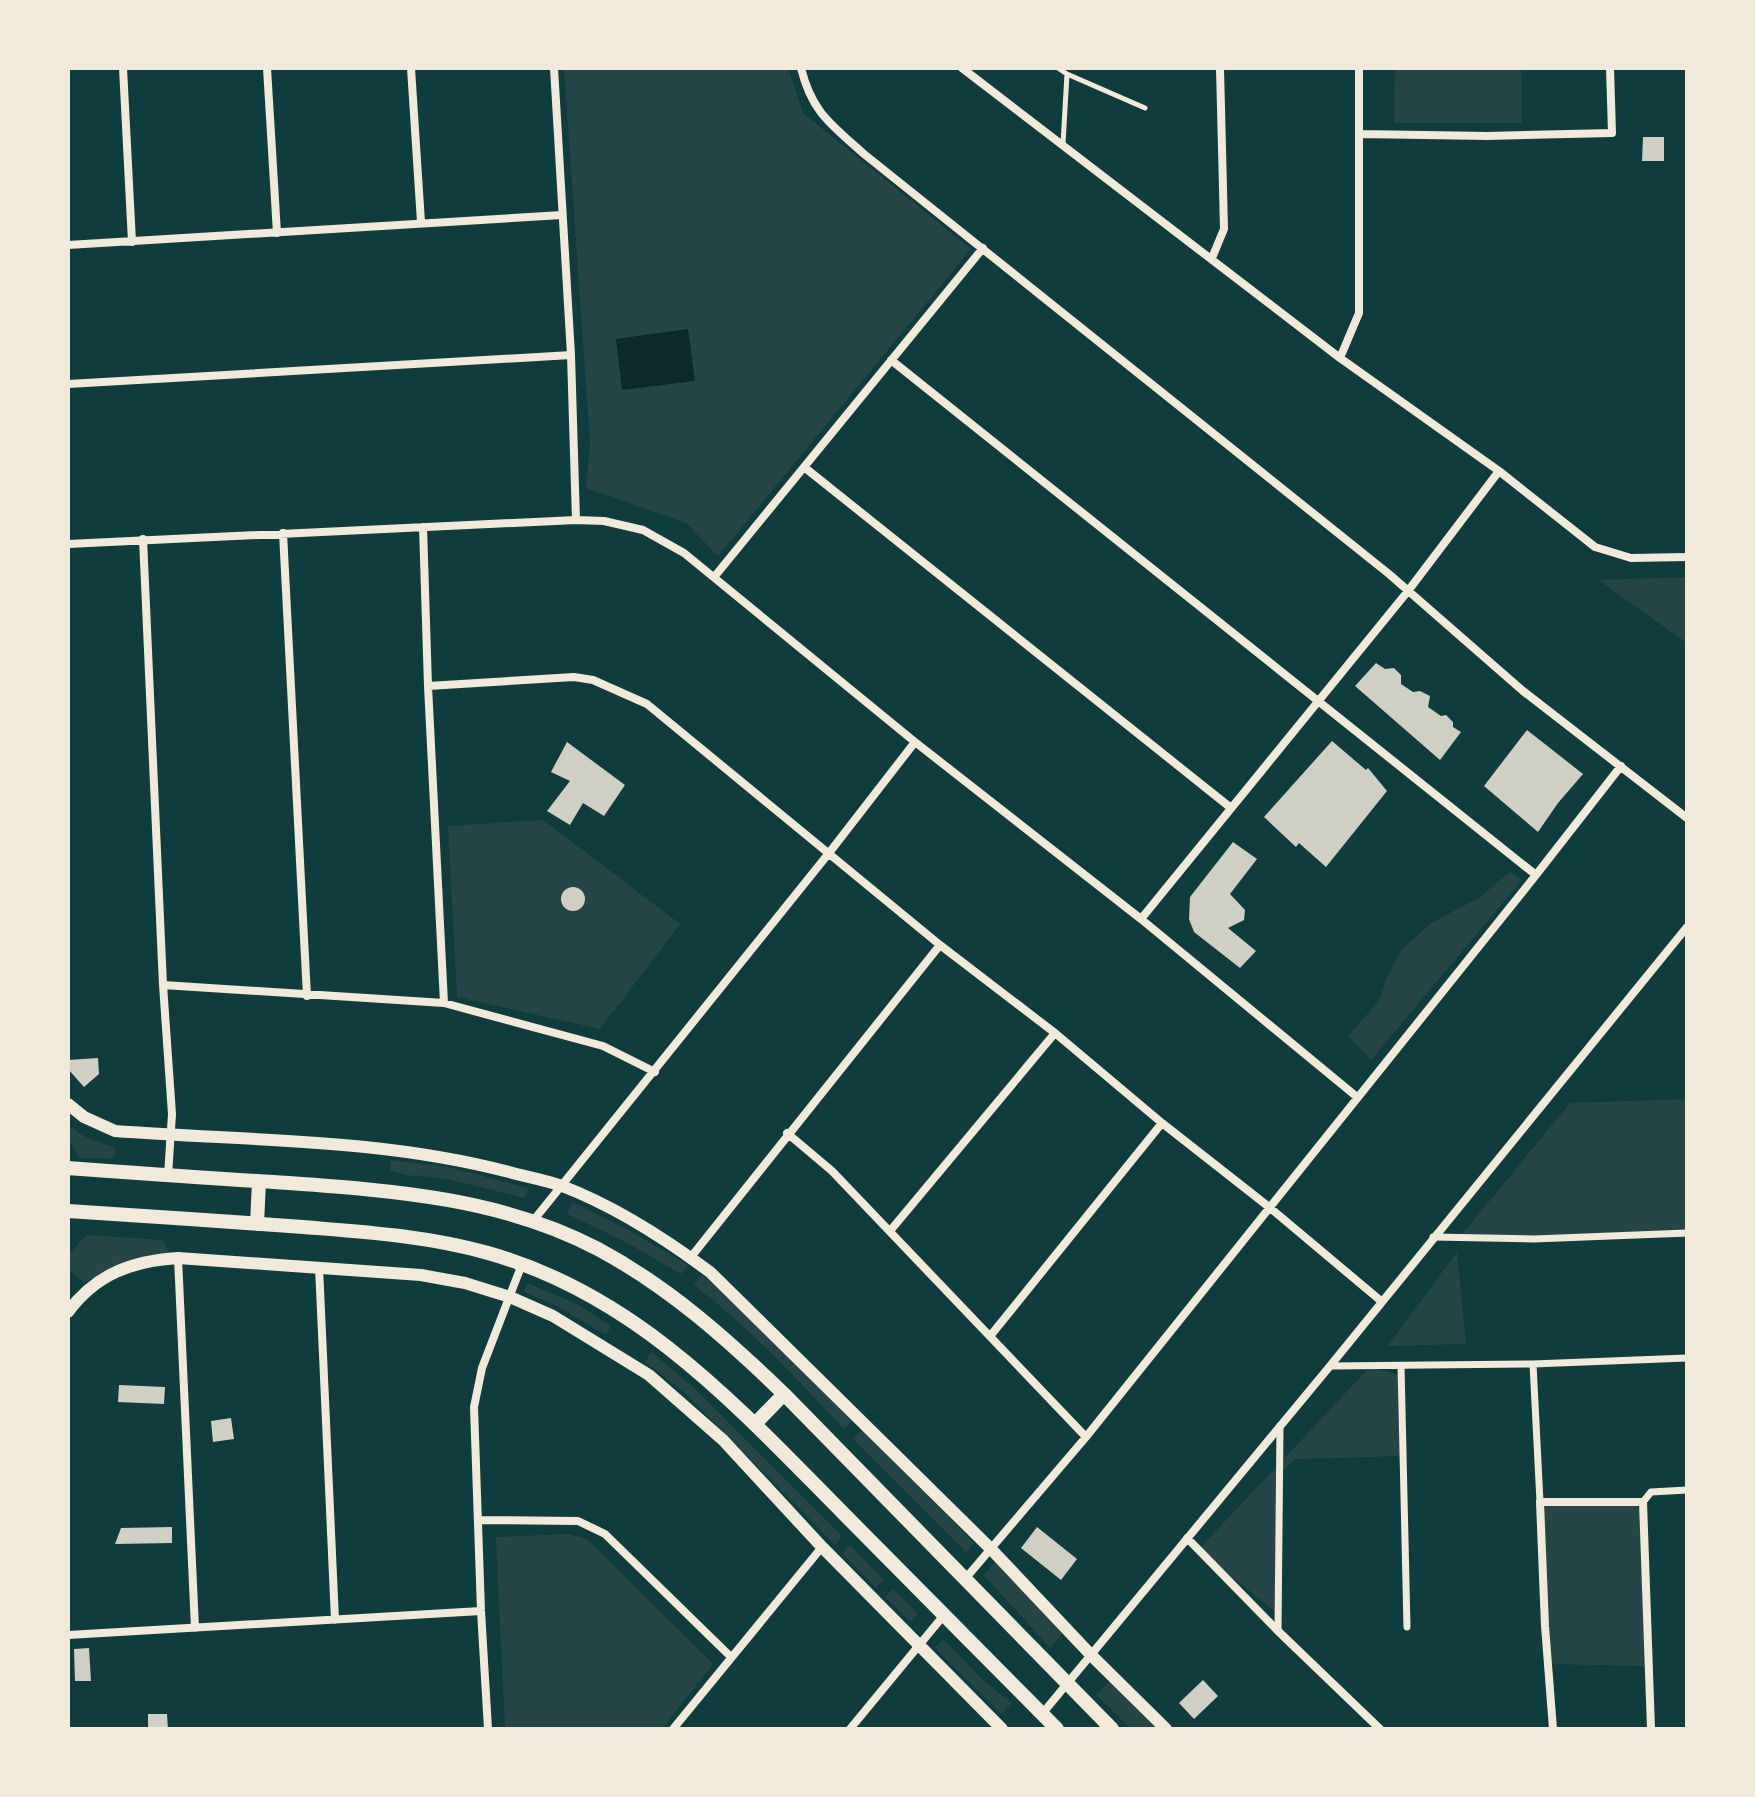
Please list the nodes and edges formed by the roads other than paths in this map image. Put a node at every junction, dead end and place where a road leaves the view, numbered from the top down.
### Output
1 (123, 68) edge
2 (267, 68) edge
3 (411, 68) edge
4 (554, 68) edge
5 (801, 68) edge
6 (962, 68) edge
7 (1058, 68) edge
8 (1220, 68) edge
9 (1359, 68) edge
10 (1610, 68) edge
11 (1067, 74) junction
12 (1145, 108) dead end
13 (1360, 134) junction
14 (1062, 145) junction
15 (562, 215) junction
16 (421, 222) junction
17 (277, 233) junction
18 (132, 242) junction
19 (68, 245) edge
20 (983, 248) junction
21 (1212, 258) junction
22 (571, 355) junction
23 (1340, 358) junction
24 (891, 360) junction
25 (68, 384) edge
26 (804, 467) junction
27 (1499, 471) junction
28 (576, 520) junction
29 (423, 527) junction
30 (283, 533) junction
31 (143, 539) junction
32 (68, 544) edge
33 (1687, 557) edge
34 (715, 576) junction
35 (1408, 591) junction
36 (428, 686) junction
37 (1319, 700) junction
38 (915, 742) junction
39 (1621, 766) junction
40 (1231, 808) junction
41 (1687, 818) edge
42 (829, 853) junction
43 (1536, 875) junction
44 (1141, 919) junction
45 (1687, 927) edge
46 (940, 945) junction
47 (163, 985) junction
48 (307, 996) junction
49 (444, 1003) junction
50 (1055, 1033) junction
51 (655, 1072) junction
52 (1357, 1097) junction
53 (68, 1104) edge
54 (1162, 1123) junction
55 (787, 1133) junction
56 (172, 1135) junction
57 (68, 1168) edge
58 (168, 1176) junction
59 (259, 1182) junction
60 (561, 1186) junction
61 (1269, 1207) junction
62 (68, 1211) edge
63 (533, 1221) junction
64 (257, 1224) junction
65 (890, 1231) junction
66 (1687, 1233) edge
67 (1433, 1237) junction
68 (691, 1257) junction
69 (178, 1258) junction
70 (522, 1264) junction
71 (319, 1267) junction
72 (510, 1297) junction
73 (1381, 1301) junction
74 (68, 1312) edge
75 (991, 1335) junction
76 (1687, 1358) edge
77 (1533, 1364) junction
78 (1330, 1366) junction
79 (1401, 1366) junction
80 (784, 1394) junction
81 (755, 1424) junction
82 (1280, 1426) junction
83 (1086, 1437) junction
84 (1687, 1490) edge
85 (1540, 1502) junction
86 (1643, 1502) junction
87 (478, 1520) junction
88 (1187, 1538) junction
89 (822, 1547) junction
90 (991, 1549) junction
91 (965, 1579) junction
92 (481, 1611) junction
93 (944, 1615) junction
94 (335, 1620) junction
95 (1407, 1627) dead end
96 (195, 1628) junction
97 (1278, 1631) junction
98 (68, 1635) edge
99 (919, 1644) junction
100 (1092, 1656) junction
101 (731, 1657) junction
102 (1068, 1685) junction
103 (1042, 1714) junction
104 (996, 1727) edge
105 (488, 1729) edge
106 (673, 1729) edge
107 (850, 1729) edge
108 (1057, 1729) edge
109 (1112, 1729) edge
110 (1166, 1729) edge
111 (1380, 1729) edge
112 (1553, 1729) edge
113 (1651, 1729) edge

1 - 18 street
2 - 17 street
3 - 16 street
4 - 15 street
5 - 20 street
6 - 14 street
7 - 11 lane
8 - 21 street
9 - 13 street
10 - 13 street
11 - 12 lane
11 - 14 lane
13 - 23 street
14 - 21 street
15 - 16 street
15 - 22 street
16 - 17 street
17 - 18 street
18 - 19 street
20 - 24 street
20 - 35 street
21 - 23 street
22 - 25 street
22 - 28 street
23 - 27 street
24 - 26 street
24 - 37 street
26 - 34 street
26 - 40 street
27 - 33 street
27 - 35 street
28 - 29 street
28 - 34 street
29 - 30 street
29 - 36 street
30 - 31 street
30 - 48 street
31 - 32 street
31 - 47 street
34 - 38 street
35 - 37 street
35 - 39 street
36 - 42 street
36 - 49 street
37 - 40 street
37 - 43 street
38 - 42 street
38 - 44 street
39 - 41 street
39 - 43 street
40 - 44 street
42 - 46 street
42 - 51 street
43 - 52 street
44 - 52 street
45 - 67 street
46 - 50 street
46 - 55 street
47 - 48 street
47 - 56 street
48 - 49 street
49 - 51 street
50 - 54 street
50 - 65 street
51 - 60 street
52 - 61 street
53 - 56 street
54 - 61 street
54 - 75 street
55 - 65 street
55 - 68 street
56 - 58 street
56 - 60 street
57 - 58 main road
58 - 59 main road
59 - 63 main road
59 - 64 main road
60 - 63 street
60 - 68 street
61 - 73 street
61 - 83 street
62 - 64 main road
63 - 80 main road
64 - 70 main road
65 - 75 street
66 - 67 street
67 - 73 street
68 - 90 street
69 - 71 street
69 - 74 street
69 - 96 street
70 - 72 street
70 - 81 main road
71 - 72 street
71 - 94 street
72 - 87 street
72 - 89 street
73 - 78 street
75 - 83 street
76 - 77 street
77 - 79 street
77 - 85 street
78 - 79 street
78 - 82 street
79 - 95 street
80 - 81 main road
80 - 91 main road
81 - 93 main road
82 - 88 street
82 - 97 street
83 - 90 street
84 - 86 street
85 - 86 street
85 - 112 street
86 - 113 street
87 - 92 street
87 - 101 street
88 - 97 street
88 - 100 street
89 - 99 street
89 - 101 street
90 - 91 street
90 - 100 street
91 - 102 main road
92 - 94 street
92 - 105 street
93 - 99 street
93 - 103 main road
94 - 96 street
96 - 98 street
97 - 111 street
99 - 104 street
99 - 107 street
100 - 102 street
100 - 110 street
101 - 106 street
102 - 103 street
102 - 109 main road
103 - 108 main road

